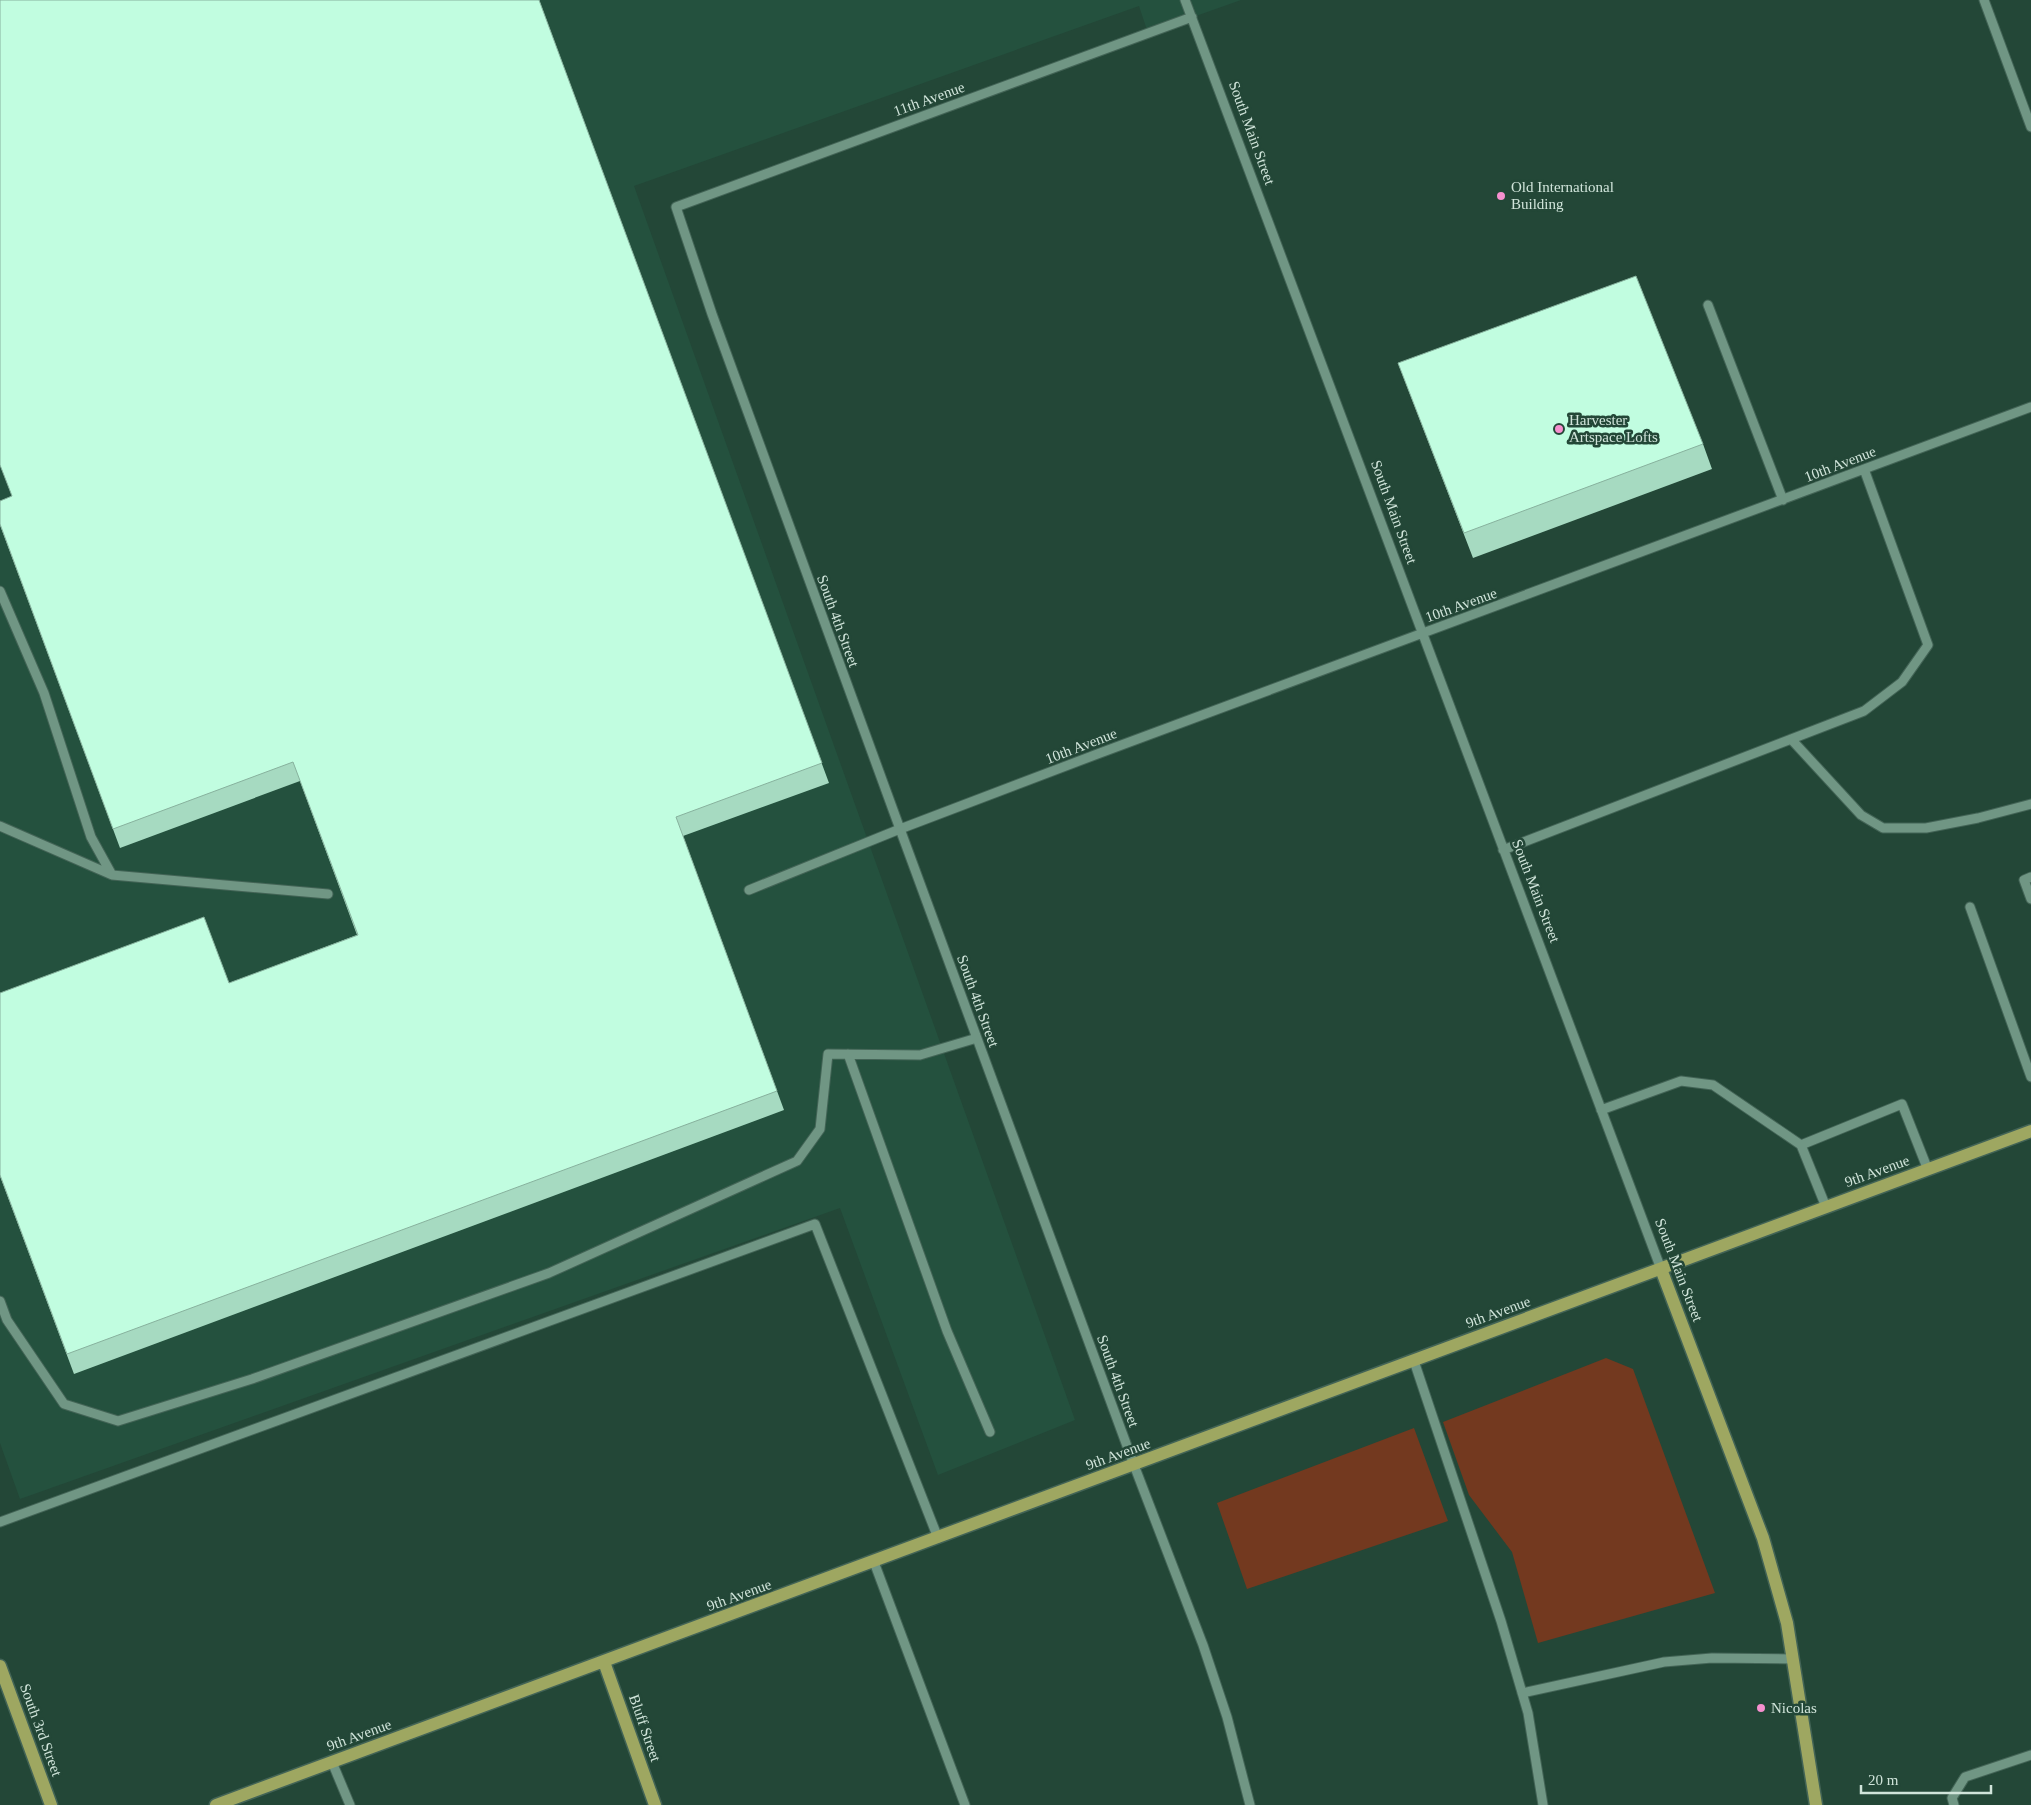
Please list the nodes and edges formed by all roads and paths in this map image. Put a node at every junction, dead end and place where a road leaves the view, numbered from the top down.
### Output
1 (1185, 0) edge
2 (1984, 0) edge
3 (1192, 17) junction
4 (2031, 127) edge
5 (676, 207) joint
6 (1708, 305) dead end
7 (2031, 407) edge
8 (1864, 469) junction
9 (1783, 500) junction
10 (0, 591) edge
11 (1422, 634) junction
12 (1791, 739) junction
13 (2031, 804) edge
14 (0, 826) edge
15 (900, 829) junction
16 (1503, 850) junction
17 (112, 875) junction
18 (2031, 877) edge
19 (749, 890) dead end
20 (328, 894) dead end
21 (2031, 899) edge
22 (1970, 906) dead end
23 (977, 1038) junction
24 (848, 1054) junction
25 (2031, 1078) edge
26 (1601, 1110) junction
27 (2031, 1131) edge
28 (1801, 1145) junction
29 (1928, 1170) junction
30 (1826, 1207) junction
31 (1661, 1269) junction
32 (0, 1301) edge
33 (1414, 1361) junction
34 (990, 1432) dead end
35 (1134, 1465) junction
36 (0, 1522) edge
37 (938, 1538) junction
38 (874, 1562) junction
39 (1793, 1659) junction
40 (604, 1662) junction
41 (0, 1666) edge
42 (1522, 1693) junction
43 (2031, 1755) edge
44 (332, 1762) junction
45 (51, 1805) edge
46 (216, 1805) edge
47 (350, 1805) edge
48 (655, 1805) edge
49 (965, 1805) edge
50 (1250, 1805) edge
51 (1542, 1805) edge
52 (1816, 1805) edge
53 (1954, 1805) edge

1 - 3 street, South Main Street
2 - 4 street
3 - 5 street, 11th Avenue
3 - 11 street, South Main Street
5 - 15 street, South 4th Street
6 - 9 street
7 - 8 street, 10th Avenue
8 - 9 street, 10th Avenue
8 - 12 street
9 - 11 street, 10th Avenue
10 - 17 street
11 - 15 street, 10th Avenue
11 - 16 street, South Main Street
12 - 13 street
12 - 16 street
14 - 17 street
15 - 19 street, 10th Avenue
15 - 23 street, South 4th Street
16 - 26 street, South Main Street
17 - 20 street
18 - 21 street
22 - 25 street
23 - 24 street
23 - 35 street, South 4th Street
24 - 32 street
24 - 34 street
26 - 28 street
26 - 31 street, South Main Street
27 - 29 main road, 9th Avenue
28 - 29 street
28 - 30 street
29 - 30 main road, 9th Avenue
30 - 31 main road, 9th Avenue
31 - 33 main road, 9th Avenue
31 - 39 main road, South Main Street
33 - 35 main road, 9th Avenue
33 - 42 street
35 - 37 main road, 9th Avenue
35 - 50 street, South 4th Street
36 - 37 street
37 - 38 main road, 9th Avenue
38 - 40 main road, 9th Avenue
38 - 49 street
39 - 42 street
39 - 52 main road, South Main Street
40 - 44 main road, 9th Avenue
40 - 48 main road, Bluff Street
41 - 45 main road, South 3rd Street
42 - 51 street
43 - 53 street
44 - 46 main road, 9th Avenue
44 - 47 street

